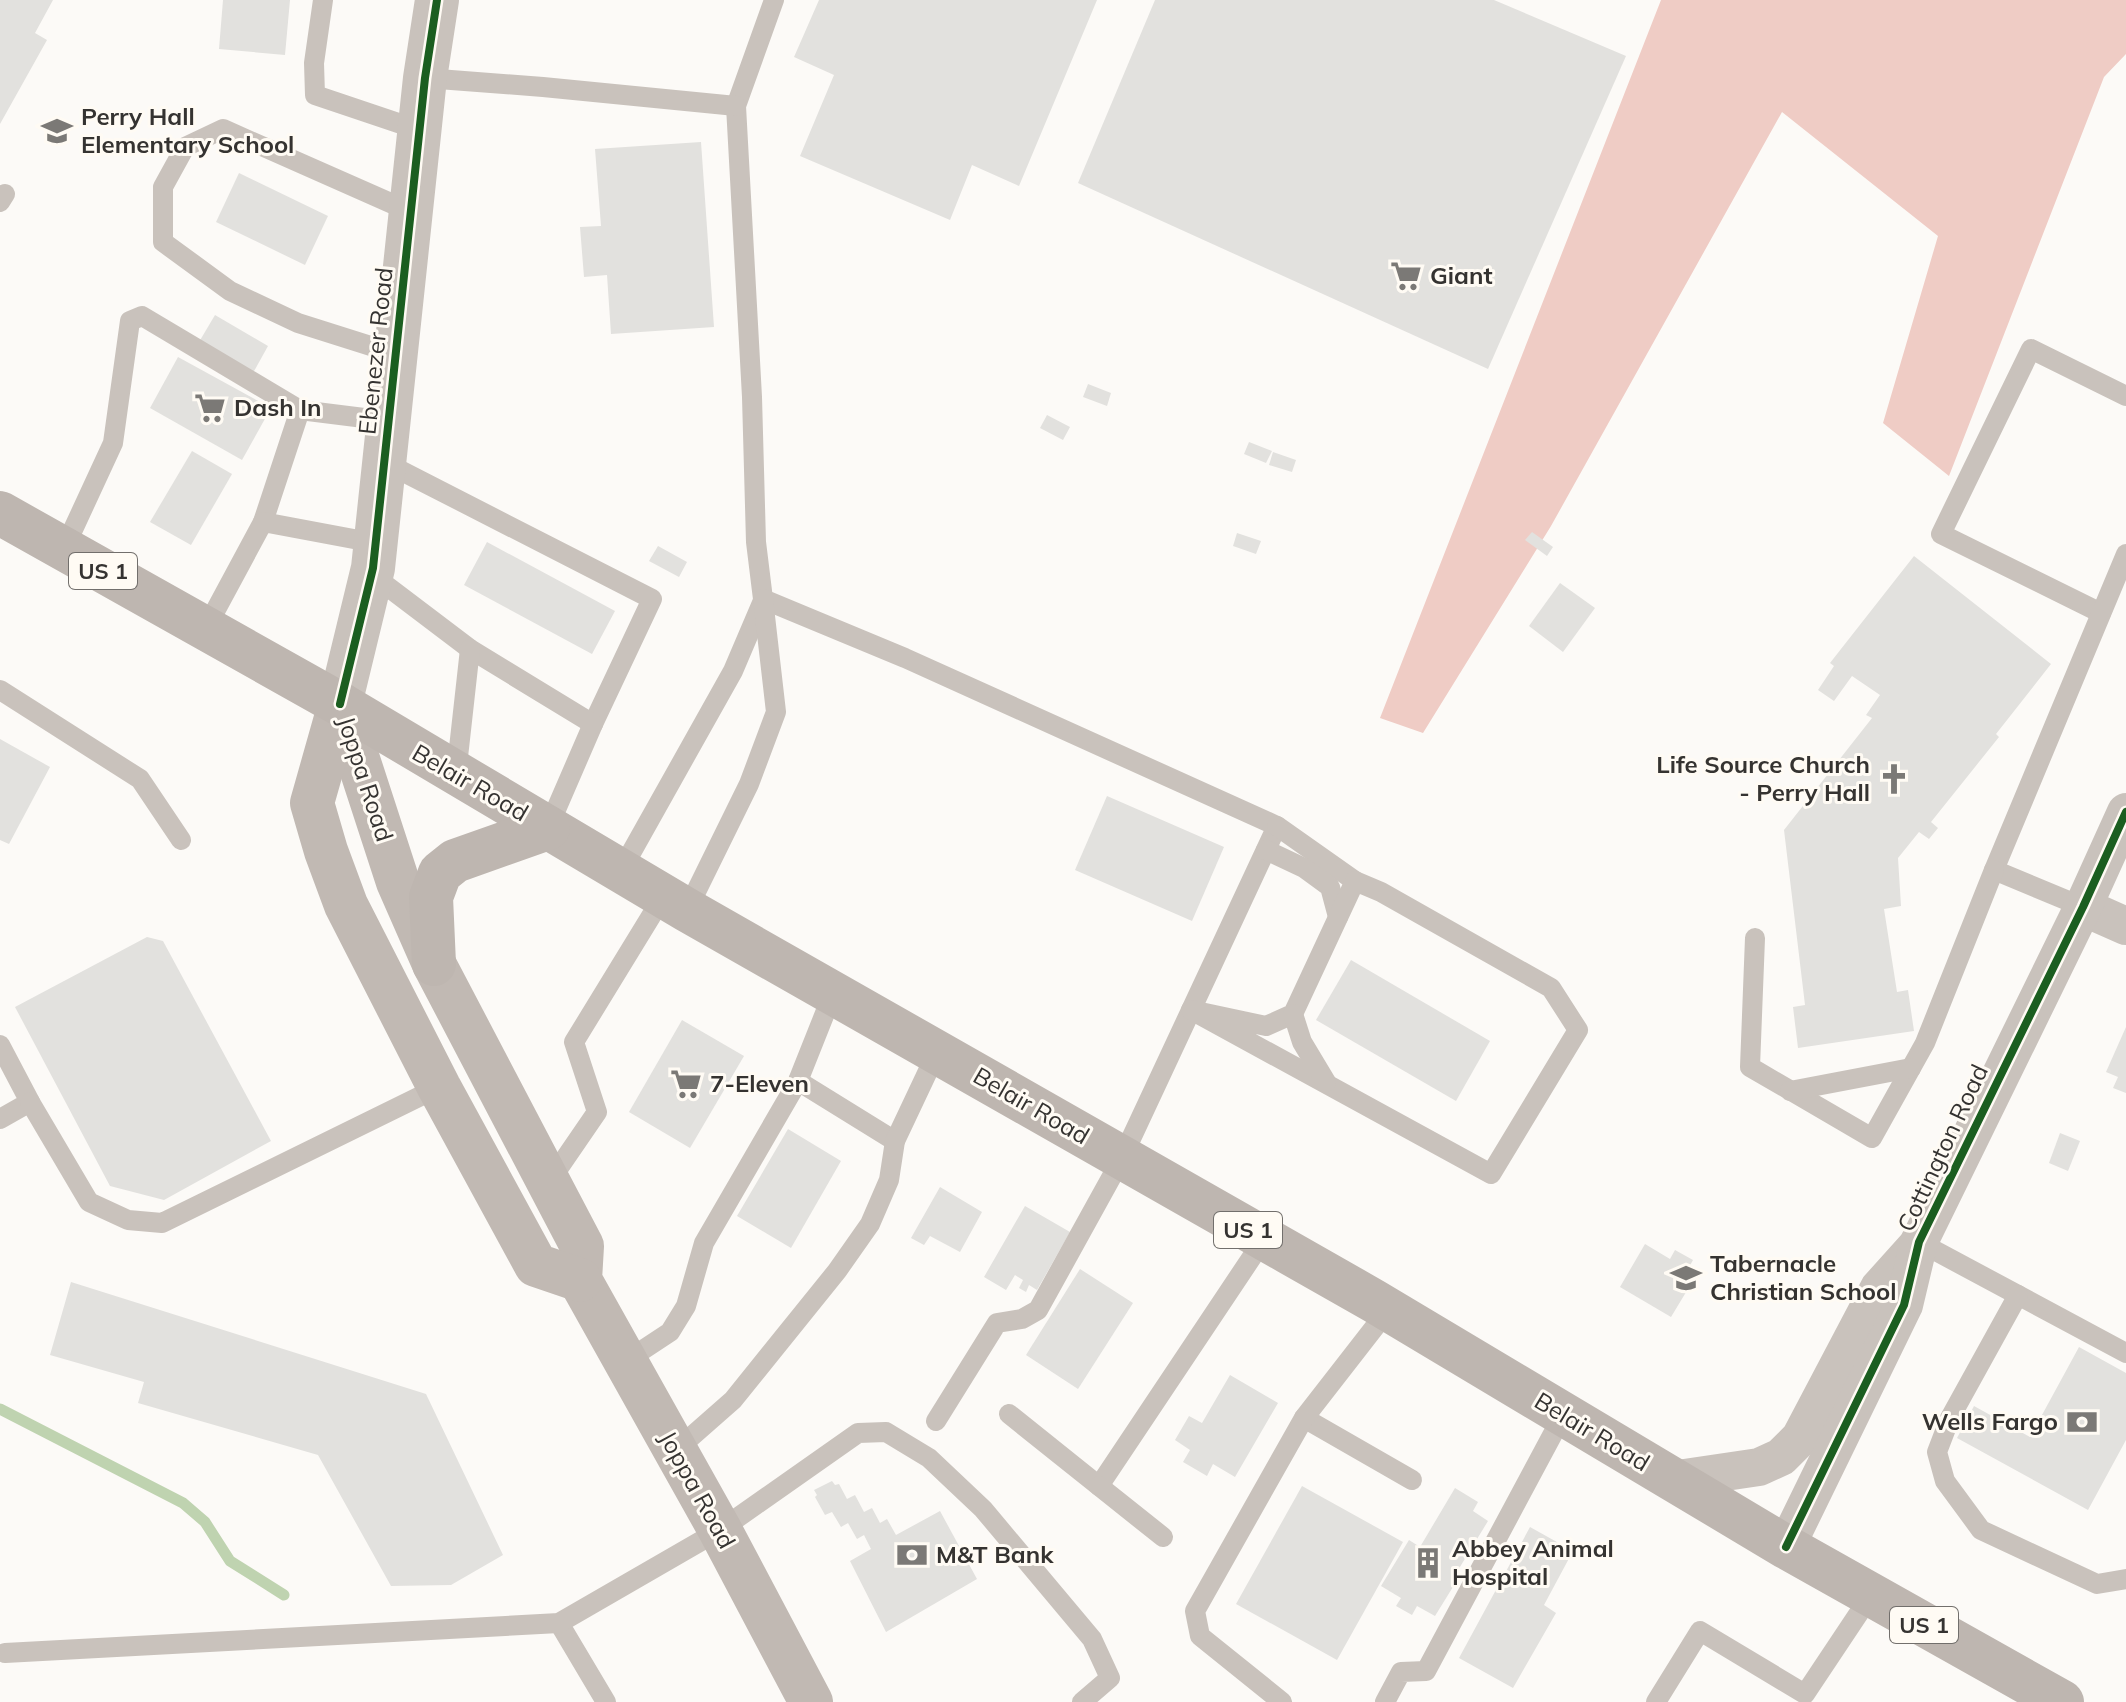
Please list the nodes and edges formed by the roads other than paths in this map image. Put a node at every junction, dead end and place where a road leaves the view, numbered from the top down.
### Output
1 (323, 0) edge
2 (437, 0) edge
3 (774, 0) edge
4 (425, 78) junction
5 (736, 106) junction
6 (419, 130) junction
7 (411, 212) junction
8 (396, 354) junction
9 (2126, 396) edge
10 (300, 410) junction
11 (386, 442) junction
12 (0, 513) edge
13 (263, 522) junction
14 (64, 549) junction
15 (2126, 554) edge
16 (373, 558) junction
17 (763, 599) junction
18 (2101, 613) junction
19 (206, 628) junction
20 (470, 649) junction
21 (0, 690) edge
22 (340, 704) junction
23 (593, 724) junction
24 (456, 775) junction
25 (2126, 812) edge
26 (1277, 826) junction
27 (548, 828) junction
28 (181, 840) dead end
29 (1266, 850) junction
30 (622, 869) junction
31 (1994, 870) junction
32 (1355, 881) junction
33 (676, 902) junction
34 (2083, 907) junction
35 (1338, 917) junction
36 (2126, 926) edge
37 (1755, 938) dead end
38 (434, 964) junction
39 (833, 993) junction
40 (1191, 1010) junction
41 (1293, 1014) junction
42 (0, 1045) edge
43 (937, 1052) junction
44 (1911, 1068) junction
45 (798, 1081) junction
46 (1327, 1083) junction
47 (439, 1087) junction
48 (1790, 1091) junction
49 (30, 1102) junction
50 (0, 1119) edge
51 (895, 1141) junction
52 (1122, 1158) junction
53 (549, 1182) junction
54 (1264, 1239) junction
55 (1919, 1242) junction
56 (580, 1280) junction
57 (2018, 1295) junction
58 (1388, 1310) junction
59 (2126, 1353) edge
60 (626, 1361) junction
61 (1009, 1414) dead end
62 (1563, 1415) junction
63 (1304, 1418) junction
64 (936, 1421) dead end
65 (675, 1451) junction
66 (1412, 1480) dead end
67 (1671, 1480) junction
68 (1099, 1486) junction
69 (720, 1530) junction
70 (1163, 1537) dead end
71 (1786, 1547) junction
72 (2126, 1579) edge
73 (1871, 1595) junction
74 (559, 1623) junction
75 (5, 1653) dead end
76 (606, 1702) edge
77 (811, 1702) edge
78 (1082, 1702) edge
79 (1282, 1702) edge
80 (1385, 1702) edge
81 (1656, 1702) edge
82 (2062, 1702) edge

1 - 6 lane
2 - 4 street, Ebenezer Road
3 - 5 lane
4 - 5 lane
4 - 6 street, Ebenezer Road
5 - 17 lane
6 - 7 street, Ebenezer Road
7 - 8 street, Ebenezer Road
7 - 8 lane
8 - 11 street, Ebenezer Road
9 - 18 lane
10 - 11 lane
10 - 13 lane
10 - 14 lane
11 - 16 street, Ebenezer Road
11 - 23 lane
12 - 14 highway, Belair Road / US 1
13 - 16 lane
13 - 19 lane
14 - 19 highway, Belair Road / US 1
15 - 18 lane
16 - 20 lane
16 - 22 street, Ebenezer Road
17 - 26 lane
17 - 30 lane
17 - 33 lane
18 - 31 lane
19 - 22 highway, Belair Road / US 1
20 - 23 lane
20 - 24 lane
21 - 28 lane
22 - 24 highway, Belair Road / US 1
22 - 38 main road, Joppa Road
22 - 47 main road, Joppa Road
23 - 27 lane
24 - 27 highway, Belair Road / US 1
25 - 34 street, Cottington Road
26 - 29 lane
26 - 32 lane
27 - 30 highway, Belair Road / US 1
27 - 38 highway
29 - 35 lane
29 - 40 lane
30 - 33 highway, Belair Road / US 1
31 - 34 lane
31 - 44 lane
32 - 35 lane
32 - 46 lane
33 - 39 highway, Belair Road / US 1
33 - 53 lane
34 - 36 street
34 - 55 street, Cottington Road
35 - 41 lane
37 - 48 lane
38 - 53 main road, Joppa Road
39 - 43 highway, Belair Road / US 1
39 - 45 lane
40 - 41 lane
40 - 46 lane
40 - 52 lane
41 - 46 lane
42 - 49 lane
43 - 51 lane
43 - 52 highway, Belair Road / US 1
44 - 48 lane
44 - 48 lane
45 - 51 lane
45 - 60 lane
47 - 49 lane
47 - 56 main road, Joppa Road
49 - 50 lane
51 - 65 lane
52 - 54 highway, Belair Road / US 1
52 - 64 lane
53 - 56 main road, Joppa Road
54 - 58 highway, Belair Road / US 1
54 - 68 lane
55 - 57 lane
55 - 67 street, Cottington Road
55 - 71 street, Cottington Road
56 - 60 main road, Joppa Road
57 - 59 lane
57 - 72 lane
58 - 62 highway, Belair Road / US 1
58 - 63 lane
60 - 65 main road, Joppa Road
61 - 68 lane
62 - 67 highway, Belair Road / US 1
62 - 80 lane
63 - 66 lane
63 - 79 lane
65 - 69 main road, Joppa Road
67 - 71 highway, Belair Road / US 1
68 - 70 lane
69 - 74 lane
69 - 77 main road, Joppa Road
69 - 78 lane
71 - 73 highway, Belair Road / US 1
73 - 81 lane
73 - 82 highway, Belair Road / US 1
74 - 75 lane
74 - 76 lane

